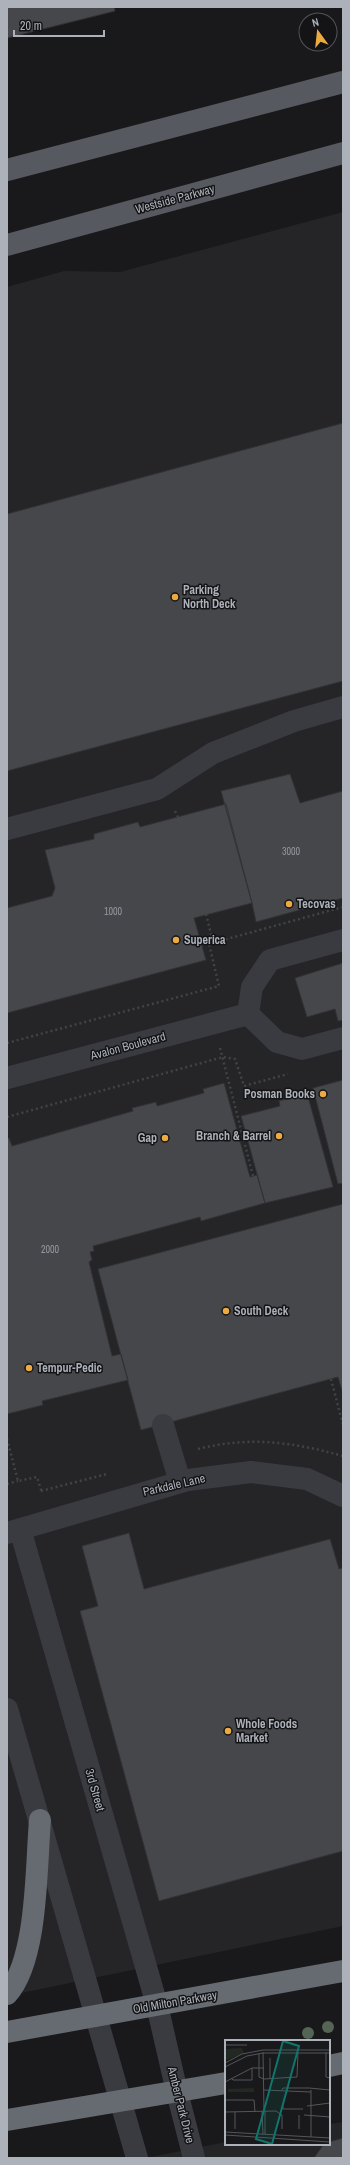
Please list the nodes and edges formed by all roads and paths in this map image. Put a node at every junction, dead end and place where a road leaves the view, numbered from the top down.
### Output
1 (343, 82) edge
2 (343, 153) edge
3 (7, 170) edge
4 (7, 245) edge
5 (343, 707) edge
6 (175, 810) dead end
7 (178, 817) dead end
8 (7, 829) edge
9 (343, 907) edge
10 (206, 914) dead end
11 (343, 940) edge
12 (213, 942) junction
13 (248, 1014) junction
14 (214, 1023) junction
15 (343, 1038) edge
16 (7, 1042) edge
17 (223, 1057) junction
18 (290, 1073) dead end
19 (7, 1078) edge
20 (7, 1117) edge
21 (253, 1176) dead end
22 (331, 1379) dead end
23 (163, 1424) dead end
24 (343, 1425) edge
25 (7, 1439) edge
26 (18, 1481) junction
27 (180, 1482) junction
28 (7, 1484) edge
29 (343, 1496) edge
30 (50, 1520) junction
31 (14, 1531) edge
32 (7, 1709) edge
33 (40, 1820) junction
34 (343, 1971) edge
35 (7, 1994) edge
36 (157, 2005) junction
37 (97, 2016) junction
38 (7, 2032) edge
39 (168, 2051) joint
40 (343, 2064) edge
41 (330, 2066) edge
42 (225, 2083) edge
43 (176, 2092) junction
44 (120, 2100) junction
45 (7, 2120) edge
46 (137, 2158) edge
47 (194, 2158) edge

1 - 3 main road
2 - 4 main road, Westside Parkway
5 - 8 street
6 - 7 path
9 - 12 path
10 - 12 path
11 - 13 street
12 - 16 path
13 - 14 street, Avalon Boulevard
13 - 15 street
14 - 17 path
14 - 19 street, Avalon Boulevard
17 - 18 path
17 - 20 path
17 - 21 path
22 - 24 path
23 - 27 street
25 - 26 path
26 - 28 path
26 - 30 path
27 - 29 street, Parkdale Lane
27 - 30 street, Parkdale Lane
30 - 31 street, Parkdale Lane
31 - 36 street, 3rd Street
32 - 33 street
33 - 35 highway
33 - 37 street
34 - 36 highway, Old Milton Parkway
36 - 37 highway, Old Milton Parkway
36 - 39 street, 3rd Street
37 - 38 highway, Old Milton Parkway
37 - 44 street
39 - 43 street, Amber Park Drive
40 - 41 highway
42 - 43 highway
43 - 44 highway
43 - 47 street, Amber Park Drive
44 - 45 highway
44 - 46 street

